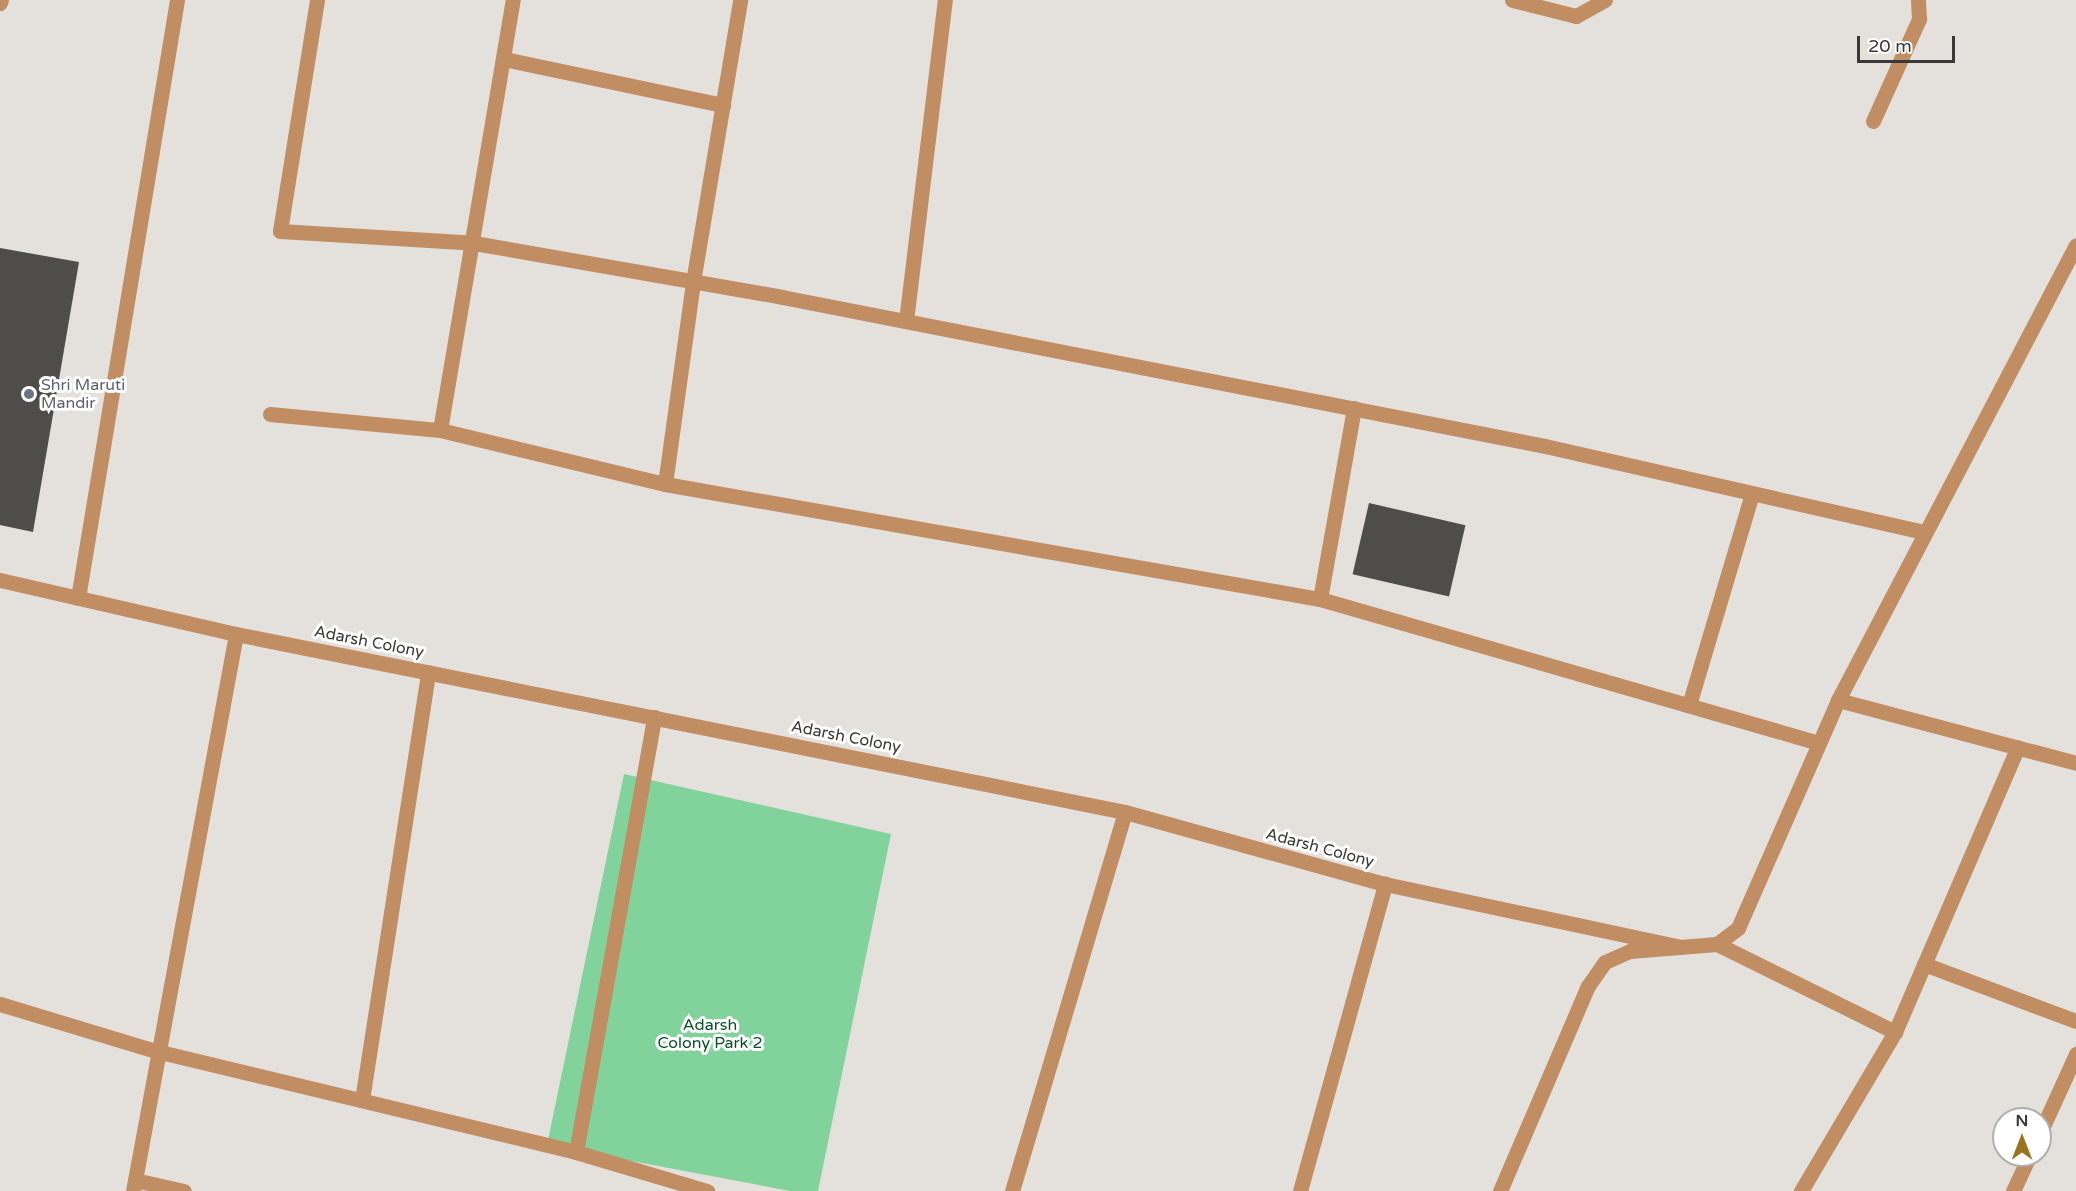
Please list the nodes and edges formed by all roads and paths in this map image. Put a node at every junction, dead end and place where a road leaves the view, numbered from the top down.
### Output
1 (177, 0) edge
2 (317, 0) edge
3 (513, 0) edge
4 (740, 0) edge
5 (945, 0) edge
6 (1512, 0) edge
7 (1605, 0) edge
8 (1918, 0) edge
9 (504, 59) junction
10 (723, 105) junction
11 (1873, 121) dead end
12 (474, 243) junction
13 (2076, 245) edge
14 (693, 282) junction
15 (906, 321) junction
16 (1354, 408) junction
17 (270, 414) dead end
18 (440, 430) junction
19 (665, 484) junction
20 (1752, 493) junction
21 (1924, 532) junction
22 (0, 580) edge
23 (78, 598) junction
24 (1320, 599) junction
25 (236, 634) junction
26 (428, 672) junction
27 (1838, 700) junction
28 (1689, 705) junction
29 (654, 717) junction
30 (1819, 742) junction
31 (2018, 747) junction
32 (2076, 763) edge
33 (1125, 812) junction
34 (1385, 884) junction
35 (1717, 944) junction
36 (1680, 947) junction
37 (1924, 964) junction
38 (0, 1004) edge
39 (2076, 1021) edge
40 (1895, 1032) junction
41 (156, 1051) junction
42 (2076, 1054) edge
43 (362, 1100) junction
44 (2052, 1107) edge
45 (576, 1152) junction
46 (2024, 1167) edge
47 (134, 1186) edge
48 (184, 1191) edge
49 (707, 1191) edge
50 (1012, 1191) edge
51 (1300, 1191) edge
52 (1500, 1191) edge
53 (1801, 1191) edge
54 (2013, 1191) edge

1 - 23 street
2 - 12 street
3 - 9 street
4 - 10 street
5 - 15 street
6 - 7 street
8 - 11 street
9 - 10 street
9 - 12 street
10 - 14 street
12 - 14 street
12 - 18 street
13 - 21 street
14 - 15 street
14 - 19 street
15 - 16 street
16 - 20 street
16 - 24 street
17 - 18 street
18 - 19 street
19 - 24 street
20 - 21 street
20 - 28 street
21 - 27 street
22 - 23 street, Adarsh Colony
23 - 25 street, Adarsh Colony
24 - 28 street
25 - 26 street, Adarsh Colony
25 - 41 street
26 - 29 street, Adarsh Colony
26 - 43 street
27 - 30 street
27 - 31 street
28 - 30 street
29 - 33 street, Adarsh Colony
29 - 45 street
30 - 35 street
31 - 32 street
31 - 37 street
33 - 34 street, Adarsh Colony
33 - 50 street
34 - 36 street, Adarsh Colony
34 - 51 street
35 - 36 street
35 - 40 street
36 - 52 street
37 - 39 street
37 - 40 street
38 - 41 street
40 - 53 street
41 - 43 street
41 - 47 street
42 - 44 street
43 - 45 street
45 - 49 street
46 - 54 street
47 - 48 street

